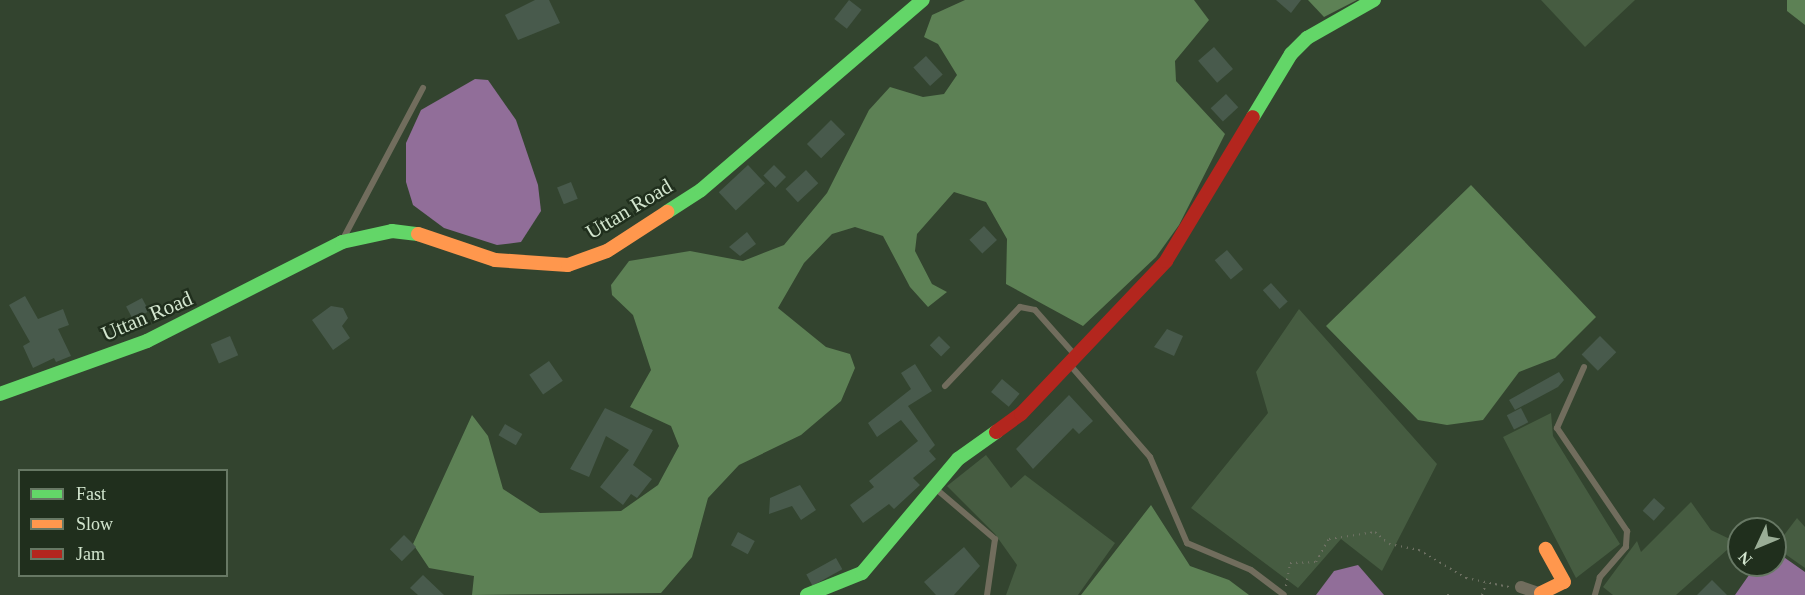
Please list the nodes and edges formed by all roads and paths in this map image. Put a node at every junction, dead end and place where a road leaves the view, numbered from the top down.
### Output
1 (923, 0) edge
2 (1374, 0) edge
3 (423, 88) dead end
4 (342, 242) junction
5 (1071, 358) junction
6 (1584, 367) dead end
7 (945, 386) dead end
8 (0, 394) edge
9 (933, 486) junction
10 (1546, 549) dead end
11 (1486, 584) junction
12 (1521, 587) joint
13 (1542, 594) edge
14 (807, 595) edge
15 (987, 595) edge
16 (1285, 595) edge
17 (1482, 595) edge
18 (1595, 595) edge

1 - 4 main road, Uttan Road
2 - 5 main road
3 - 4 lane
4 - 8 main road, Uttan Road
5 - 7 lane
5 - 9 main road
5 - 16 lane
6 - 18 lane
9 - 14 main road
9 - 15 lane
10 - 13 main road
11 - 12 path
11 - 16 path
11 - 17 path
12 - 13 street

